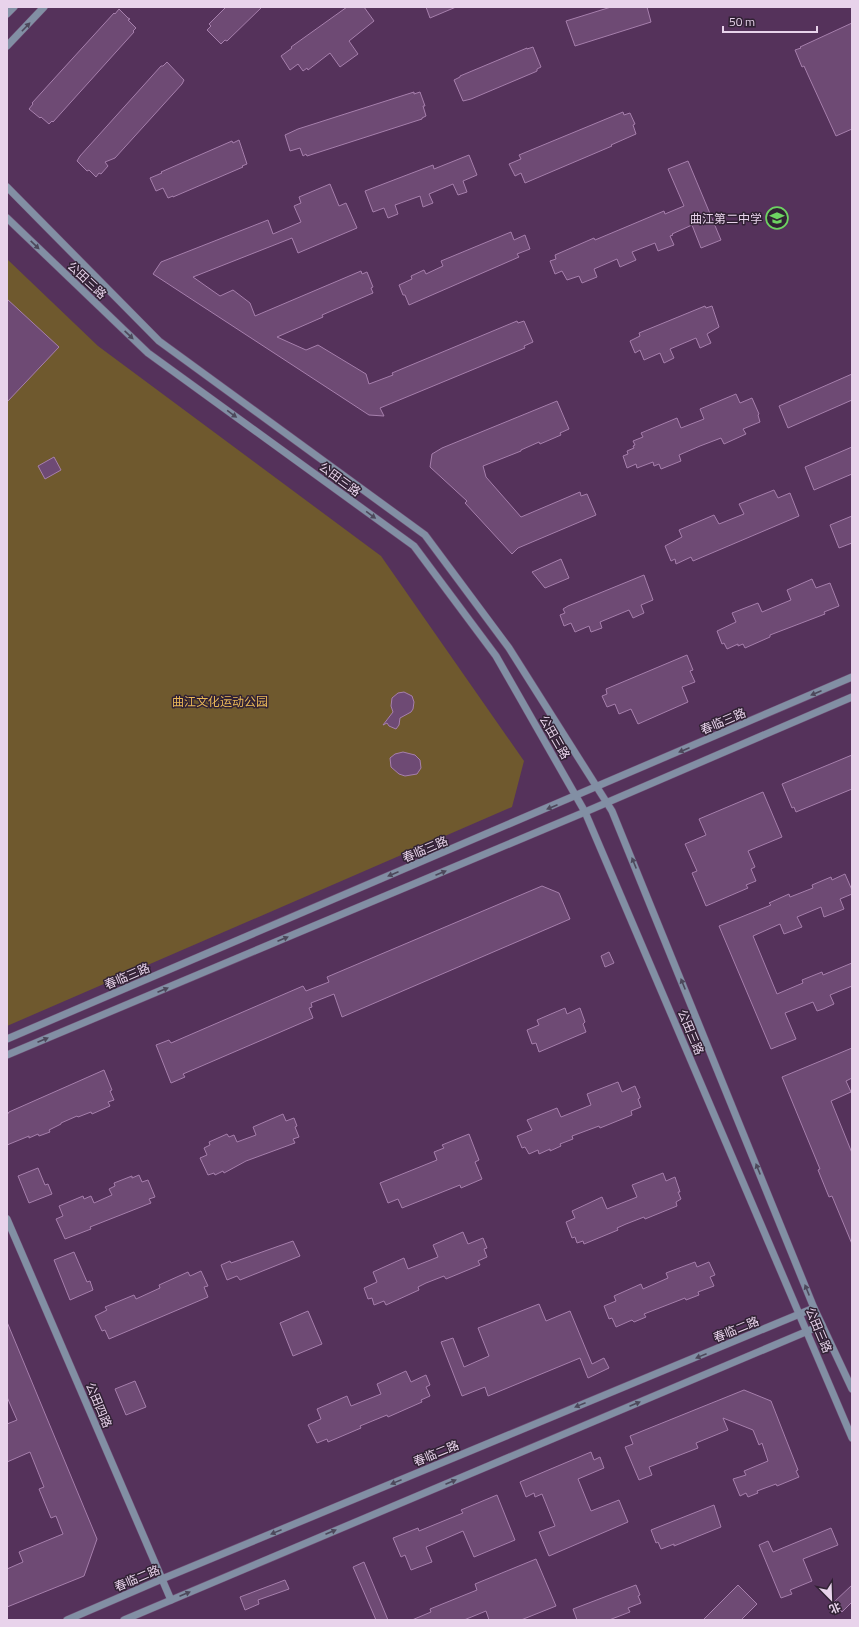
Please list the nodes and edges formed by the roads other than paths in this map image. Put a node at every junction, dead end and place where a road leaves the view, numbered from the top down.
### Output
1 (14, 7) edge
2 (44, 7) edge
3 (7, 14) edge
4 (7, 46) edge
5 (7, 187) edge
6 (7, 218) edge
7 (852, 677) edge
8 (852, 697) edge
9 (597, 787) junction
10 (576, 796) junction
11 (608, 802) junction
12 (585, 812) junction
13 (7, 1039) edge
14 (7, 1055) edge
15 (7, 1219) edge
16 (814, 1308) junction
17 (800, 1314) junction
18 (822, 1325) junction
19 (807, 1331) junction
20 (852, 1389) edge
21 (852, 1438) edge
22 (162, 1579) junction
23 (171, 1600) junction
24 (67, 1620) edge
25 (124, 1620) edge

1 - 3 street
4 -> 2 street
5 - 9 street, 公田三路
6 -> 10 street, 公田三路
7 -> 9 street, 春临三路
8 - 11 street
9 - 10 street, 春临三路
9 - 11 street, 公田三路
10 - 12 street, 公田三路
10 -> 13 street, 春临三路
11 - 12 street
16 -> 11 street, 公田三路
14 -> 12 street
12 - 17 street, 公田三路
15 - 22 street, 公田四路
16 - 17 street, 春临二路
16 - 18 street, 公田三路
17 - 19 street, 公田三路
17 -> 22 street, 春临二路
18 - 19 street
18 - 20 street, 公田三路
19 - 21 street, 公田三路
23 -> 19 street
22 - 23 street, 公田四路
22 - 24 street, 春临二路
23 - 25 street

